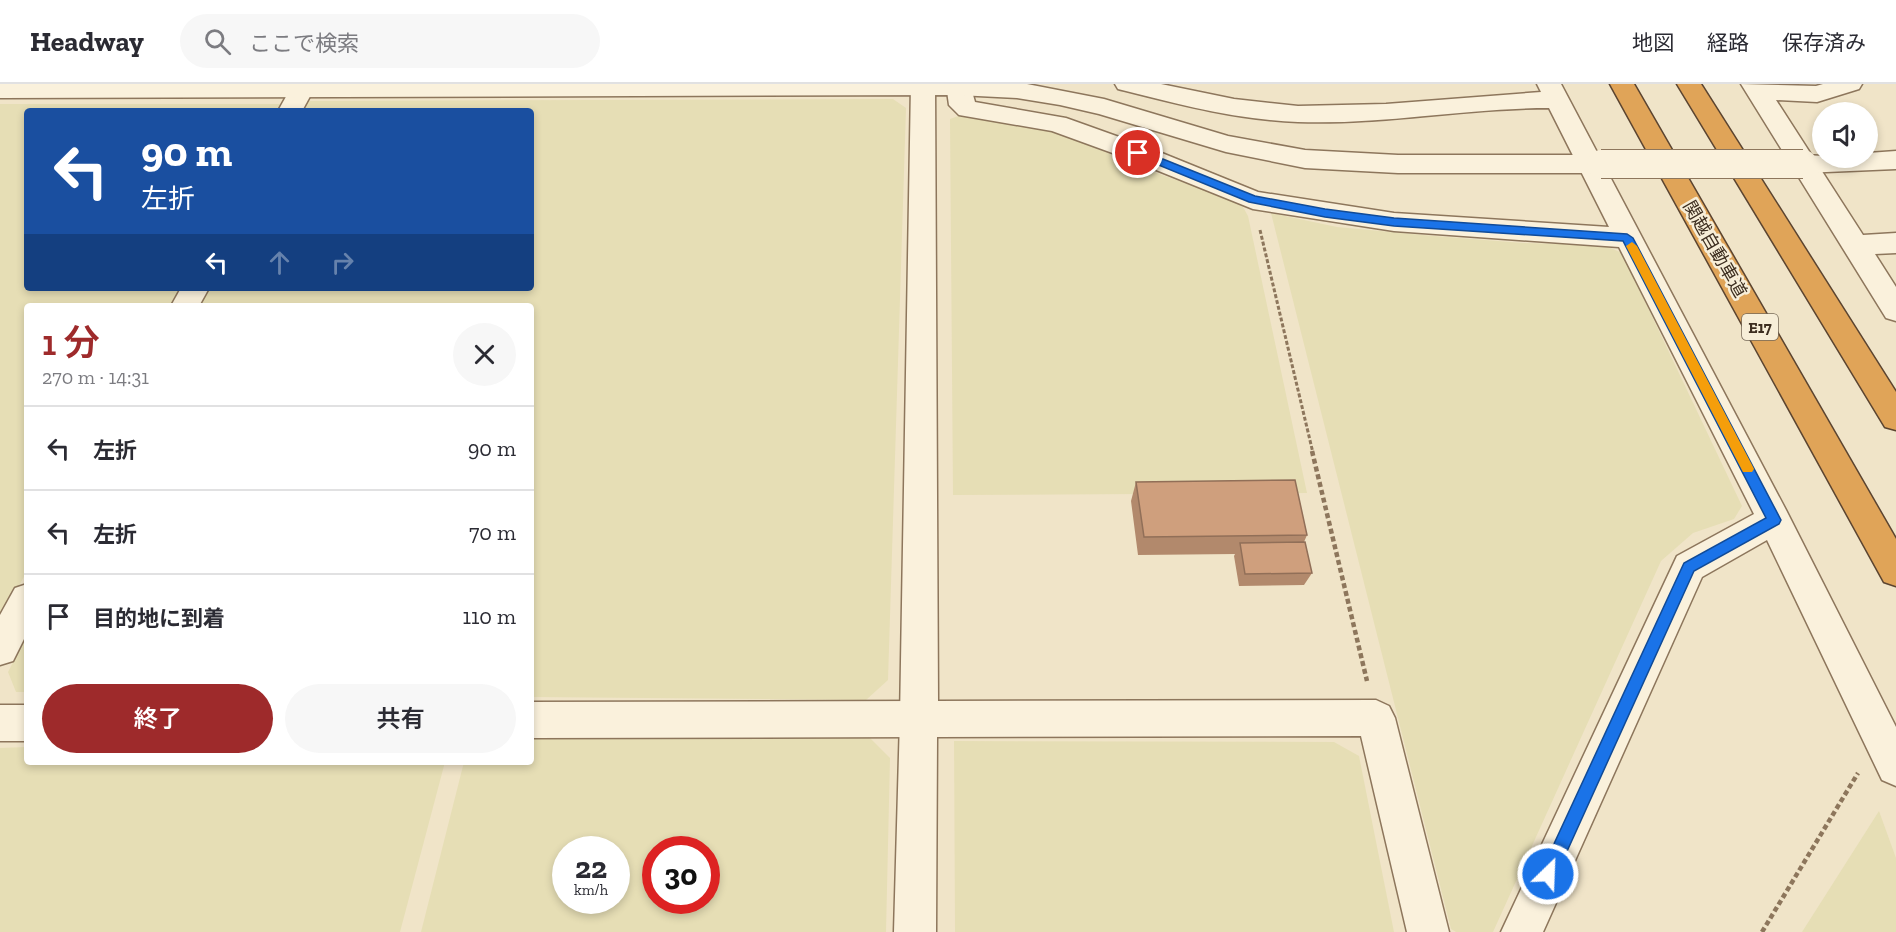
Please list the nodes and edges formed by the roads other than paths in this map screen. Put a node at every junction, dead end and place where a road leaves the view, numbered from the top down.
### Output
1 (1127, 84) edge
2 (1622, 84) edge
3 (1689, 84) edge
4 (1850, 84) edge
5 (923, 85) edge
6 (958, 86) edge
7 (1756, 88) edge
8 (302, 89) junction
9 (0, 90) edge
10 (1553, 92) edge
11 (292, 108) edge
12 (1896, 160) edge
13 (1595, 164) junction
14 (1803, 164) junction
15 (1627, 238) junction
16 (1896, 243) edge
17 (1853, 245) junction
18 (1896, 310) edge
19 (1896, 418) edge
20 (1774, 520) junction
21 (1896, 571) edge
22 (24, 605) edge
23 (0, 650) edge
24 (919, 719) junction
25 (534, 720) edge
26 (0, 723) edge
27 (24, 723) edge
28 (1888, 752) edge
29 (915, 932) edge
30 (1428, 932) edge
31 (1522, 932) edge

1 - 10 street
2 - 21 highway, 関越自動車道 / E17
3 - 19 highway
4 - 7 street
5 - 6 street
5 - 8 street
5 - 24 street
6 - 13 street
6 - 15 street
7 - 14 street
8 - 9 street
8 - 11 street
10 - 13 street
12 - 14 street
13 - 14 street, bridge
13 - 15 street
14 - 17 street
15 - 20 street
16 - 17 street
17 - 18 street
20 - 28 street
20 - 31 street
22 - 23 street
24 - 25 street
24 - 29 street
24 - 30 street
26 - 27 street

